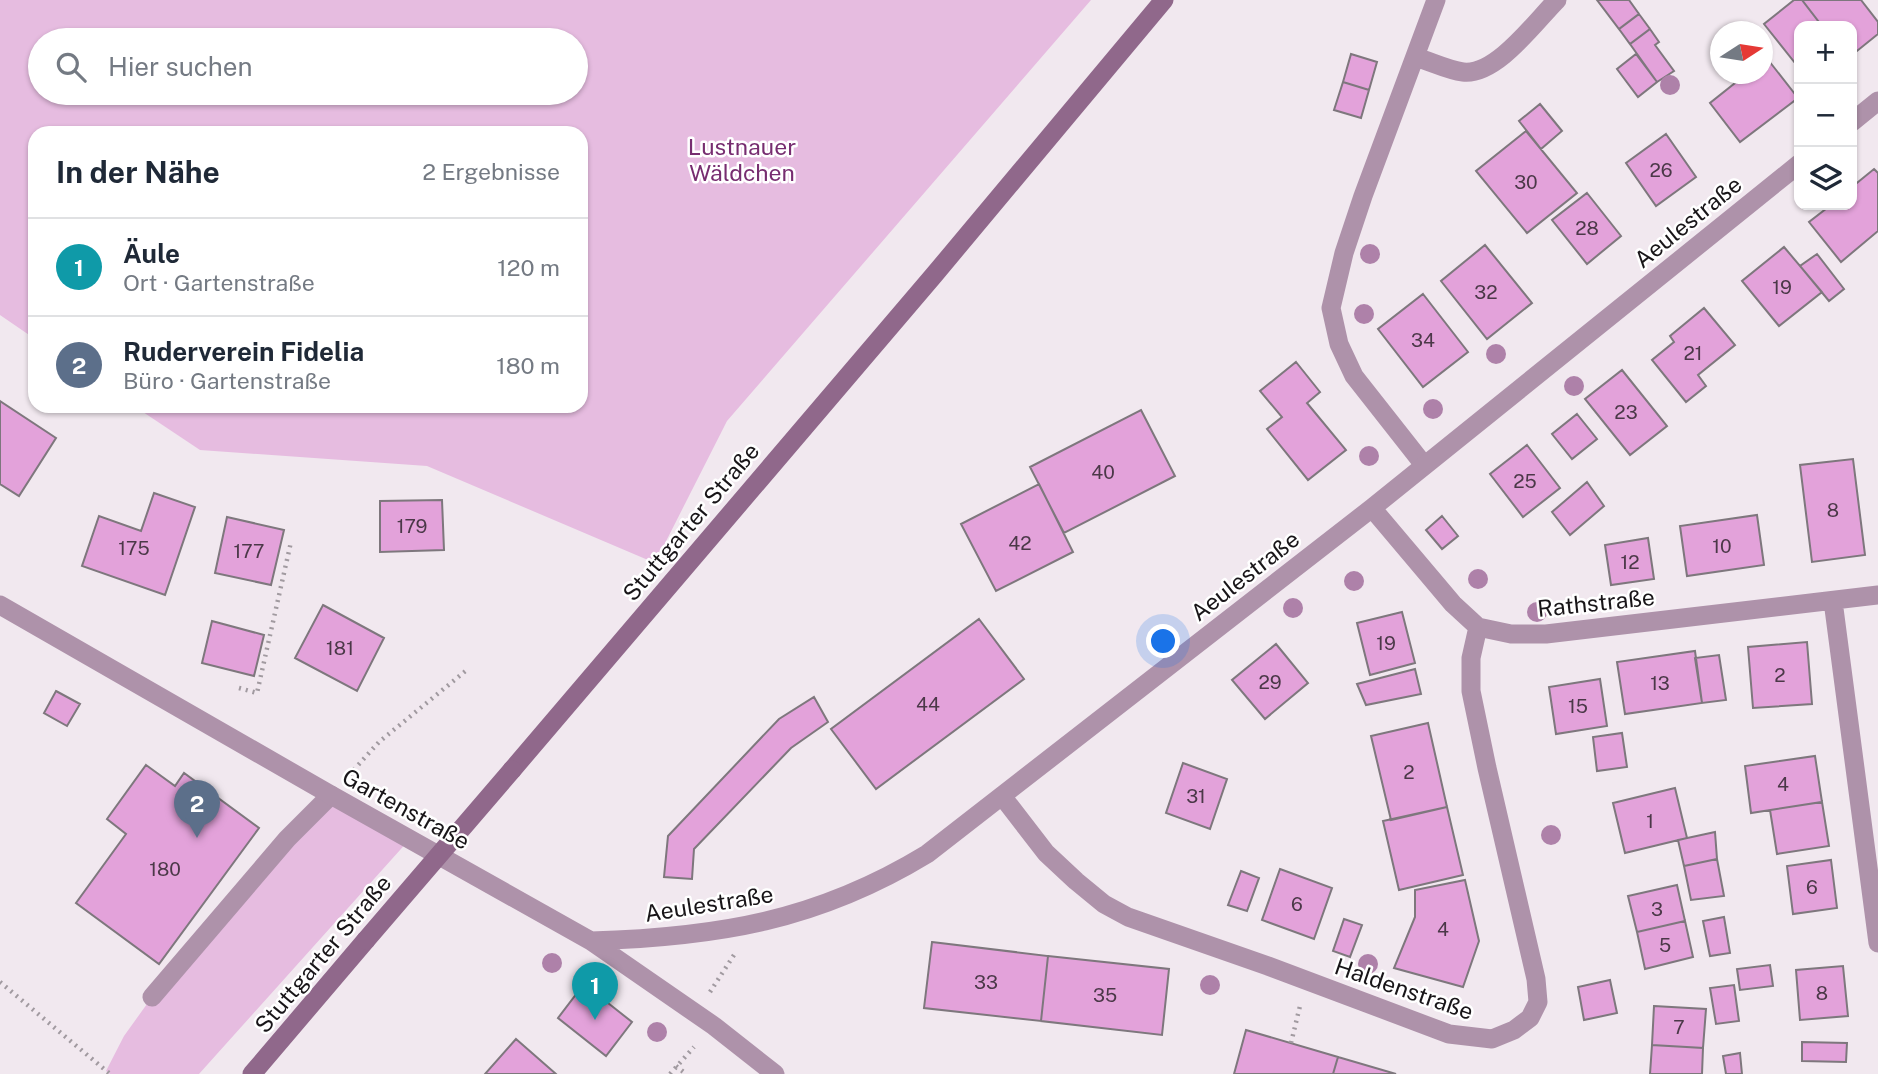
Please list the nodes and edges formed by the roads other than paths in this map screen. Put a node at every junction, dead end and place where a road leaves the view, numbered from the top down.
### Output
1 (1164, 0) edge
2 (1436, 0) edge
3 (1557, 0) edge
4 (1415, 57) junction
5 (1878, 101) edge
6 (1857, 118) edge
7 (1794, 168) edge
8 (1424, 465) junction
9 (1372, 508) junction
10 (1878, 595) edge
11 (1833, 601) junction
12 (0, 605) edge
13 (1478, 627) junction
14 (331, 795) junction
15 (1002, 796) junction
16 (1875, 896) edge
17 (591, 941) junction
18 (1878, 943) edge
19 (152, 998) dead end
20 (252, 1074) edge
21 (775, 1074) edge

1 - 20 main road, Stuttgarter Straße, bridge
2 - 4 street
3 - 4 street
4 - 8 street
5 - 6 street
7 - 8 street, Aeulestraße
8 - 9 street, Aeulestraße
9 - 13 street
9 - 15 street, Aeulestraße
10 - 11 street, Rathstraße
11 - 13 street, Rathstraße
11 - 16 street
12 - 14 street, Gartenstraße
13 - 15 street, Haldenstraße
14 - 17 street, Gartenstraße
14 - 19 street
15 - 17 street, Aeulestraße
16 - 18 street
17 - 21 street, Gartenstraße

